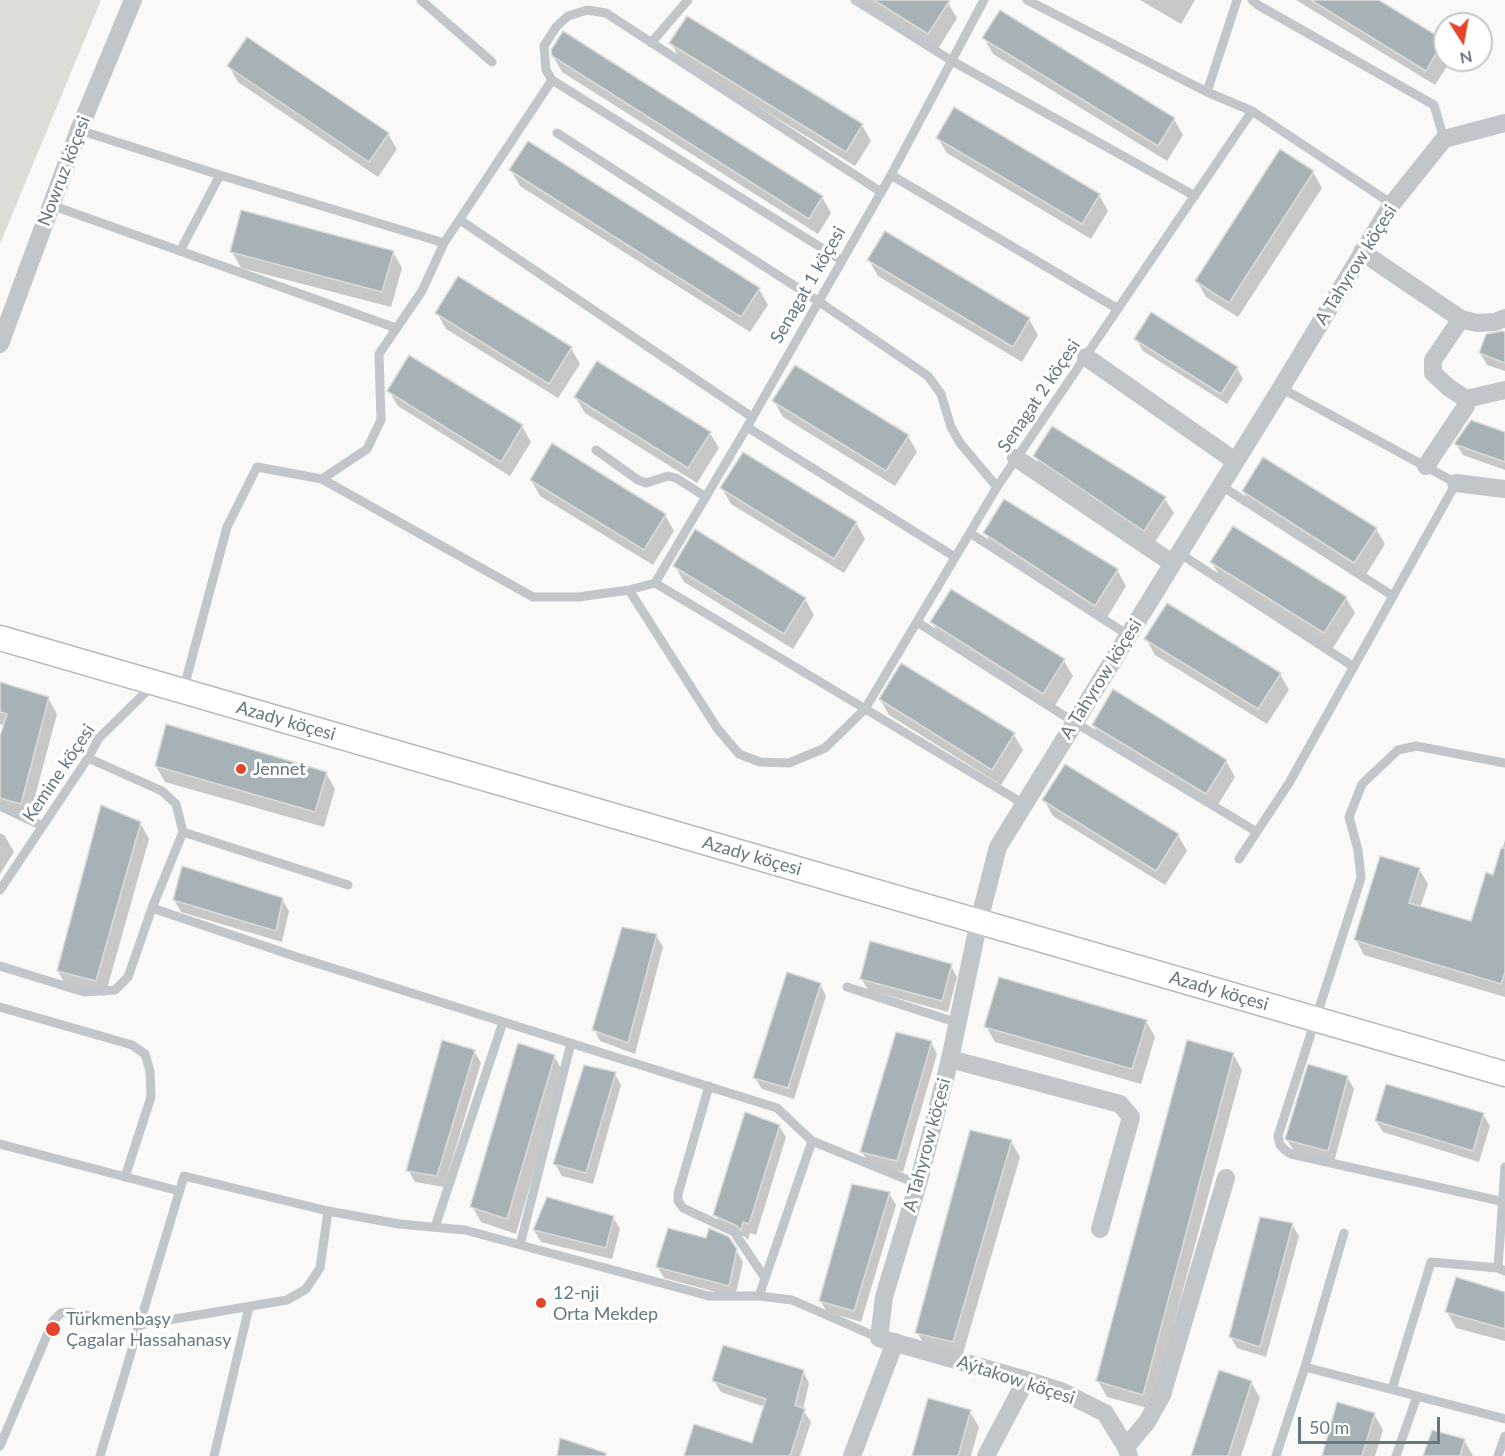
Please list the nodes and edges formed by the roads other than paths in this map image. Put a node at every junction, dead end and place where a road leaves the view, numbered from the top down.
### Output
1 (133, 0) edge
2 (420, 0) edge
3 (688, 0) edge
4 (855, 0) edge
5 (984, 0) edge
6 (1027, 0) edge
7 (1237, 0) edge
8 (1252, 0) edge
9 (651, 43) junction
10 (952, 61) junction
11 (492, 62) dead end
12 (552, 80) junction
13 (1207, 92) junction
14 (1252, 111) junction
15 (1505, 123) edge
16 (79, 130) junction
17 (557, 133) dead end
18 (1444, 139) junction
19 (891, 175) junction
20 (220, 176) junction
21 (881, 192) junction
22 (1195, 196) junction
23 (1392, 204) junction
24 (51, 206) junction
25 (460, 220) junction
26 (444, 243) junction
27 (180, 251) junction
28 (1362, 252) junction
29 (841, 260) junction
30 (818, 301) junction
31 (1118, 309) junction
32 (1505, 318) edge
33 (1461, 319) junction
34 (396, 328) junction
35 (0, 344) edge
36 (1086, 357) junction
37 (1281, 388) junction
38 (1505, 390) edge
39 (1466, 399) junction
40 (752, 417) junction
41 (747, 427) junction
42 (596, 450) dead end
43 (1016, 458) junction
44 (1235, 461) junction
45 (1426, 466) junction
46 (322, 479) junction
47 (1456, 483) junction
48 (1221, 485) junction
49 (997, 488) junction
50 (1505, 489) edge
51 (706, 497) junction
52 (970, 533) junction
53 (955, 557) junction
54 (1176, 558) junction
55 (655, 583) junction
56 (629, 590) junction
57 (1394, 596) junction
58 (917, 622) junction
59 (1128, 635) junction
60 (0, 638) edge
61 (1354, 667) junction
62 (155, 683) junction
63 (183, 691) junction
64 (865, 709) junction
65 (1074, 722) junction
66 (88, 758) junction
67 (1505, 762) edge
68 (1024, 804) junction
69 (0, 806) edge
70 (42, 826) junction
71 (183, 832) junction
72 (1257, 832) junction
73 (1239, 859) dead end
74 (348, 885) dead end
75 (0, 890) edge
76 (152, 908) junction
77 (979, 921) junction
78 (0, 966) edge
79 (848, 987) dead end
80 (0, 1007) edge
81 (1315, 1019) junction
82 (503, 1022) junction
83 (958, 1023) junction
84 (572, 1043) junction
85 (950, 1059) junction
86 (1505, 1074) edge
87 (709, 1086) junction
88 (812, 1140) junction
89 (0, 1144) edge
90 (1505, 1167) edge
91 (125, 1177) junction
92 (1226, 1178) dead end
93 (918, 1184) junction
94 (180, 1191) junction
95 (1504, 1202) edge
96 (328, 1211) junction
97 (435, 1227) junction
98 (1100, 1229) dead end
99 (1344, 1233) dead end
100 (520, 1245) junction
101 (1501, 1269) edge
102 (765, 1278) junction
103 (759, 1296) junction
104 (249, 1306) junction
105 (140, 1325) junction
106 (887, 1340) junction
107 (1305, 1366) junction
108 (1026, 1380) junction
109 (1392, 1389) junction
110 (1417, 1396) junction
111 (1505, 1419) edge
112 (1505, 1436) edge
113 (0, 1446) edge
114 (1127, 1452) edge
115 (100, 1456) edge
116 (214, 1456) edge
117 (852, 1456) edge
118 (986, 1456) edge
119 (1276, 1456) edge
120 (1396, 1456) edge
121 (1498, 1456) edge

1 - 16 street, Nowruz köçesi
2 - 11 lane
3 - 9 lane
4 - 10 lane
5 - 10 lane, Senagat 1 köçesi
6 - 13 lane
7 - 13 lane
8 - 18 lane
9 - 12 lane
9 - 21 lane
10 - 19 lane, Senagat 1 köçesi
10 - 22 lane
12 - 25 lane
12 - 29 lane
13 - 14 lane
14 - 22 lane, Senagat 2 köçesi
14 - 23 lane
15 - 18 street
16 - 20 lane
16 - 24 street, Nowruz köçesi
17 - 30 lane
18 - 23 street, A Tahyrow köçesi
19 - 21 lane, Senagat 1 köçesi
19 - 31 lane
20 - 26 lane
20 - 27 lane
21 - 29 lane, Senagat 1 köçesi
22 - 31 lane, Senagat 2 köçesi
23 - 28 street, A Tahyrow köçesi
24 - 27 lane
24 - 35 street, Nowruz köçesi
25 - 26 lane
25 - 40 lane
26 - 34 lane
27 - 34 lane
28 - 33 street
28 - 37 street, A Tahyrow köçesi
29 - 30 lane, Senagat 1 köçesi
30 - 40 lane, Senagat 1 köçesi
30 - 49 lane
31 - 36 lane, Senagat 2 köçesi
32 - 33 street
33 - 39 street
34 - 46 lane
36 - 43 lane, Senagat 2 köçesi
36 - 44 street
37 - 44 street, A Tahyrow köçesi
37 - 45 lane
38 - 39 street
39 - 45 street
40 - 41 lane, Senagat 1 köçesi
41 - 51 lane, Senagat 1 köçesi
41 - 53 lane
42 - 51 lane
43 - 49 lane, Senagat 2 köçesi
43 - 54 street
44 - 48 street, A Tahyrow köçesi
45 - 47 lane
46 - 56 lane
46 - 63 lane
47 - 50 street
47 - 57 lane
48 - 54 street, A Tahyrow köçesi
48 - 57 lane
49 - 52 lane, Senagat 2 köçesi
51 - 55 lane, Senagat 1 köçesi
52 - 53 lane, Senagat 2 köçesi
52 - 59 lane
53 - 58 lane, Senagat 2 köçesi
54 - 59 street, A Tahyrow köçesi
54 - 61 lane
55 - 56 lane
55 - 64 lane
56 - 64 lane, Senagat 2 köçesi
57 - 61 lane
58 - 64 lane, Senagat 2 köçesi
58 - 65 lane
59 - 65 street, A Tahyrow köçesi
60 - 62 main road, Azady köçesi
61 - 72 lane
62 - 63 main road, Azady köçesi
62 - 66 lane, Kemine köçesi
63 - 77 main road, Azady köçesi
64 - 68 lane
65 - 68 street, A Tahyrow köçesi
65 - 72 lane
66 - 70 lane, Kemine köçesi
66 - 71 lane
67 - 81 lane
68 - 77 street, A Tahyrow köçesi
69 - 70 lane
70 - 75 lane, Kemine köçesi
71 - 74 lane
71 - 76 lane
72 - 73 lane
76 - 78 lane
76 - 82 lane
77 - 81 main road, Azady köçesi
77 - 83 street, A Tahyrow köçesi
79 - 83 lane
80 - 91 lane
81 - 86 main road, Azady köçesi
81 - 95 lane
82 - 84 lane
82 - 97 lane
83 - 85 street, A Tahyrow köçesi
84 - 87 lane
84 - 100 lane
85 - 93 street, A Tahyrow köçesi
85 - 98 street
87 - 88 lane
87 - 102 lane
88 - 93 lane
88 - 102 lane
89 - 91 lane
90 - 95 lane
91 - 94 lane
92 - 114 street
93 - 106 street, A Tahyrow köçesi
94 - 96 lane
94 - 105 lane
95 - 101 lane
96 - 97 lane
96 - 104 lane
97 - 100 lane
99 - 107 lane
100 - 103 lane
101 - 109 lane
102 - 103 lane
103 - 106 lane
104 - 105 lane
104 - 116 lane
105 - 113 lane
105 - 115 lane
106 - 108 street, Aýtakow köçesi
106 - 117 street, A Tahyrow köçesi
107 - 109 lane
107 - 119 lane
108 - 114 street, Aýtakow köçesi
108 - 118 street
109 - 110 lane
110 - 111 lane
110 - 120 lane
112 - 121 lane

